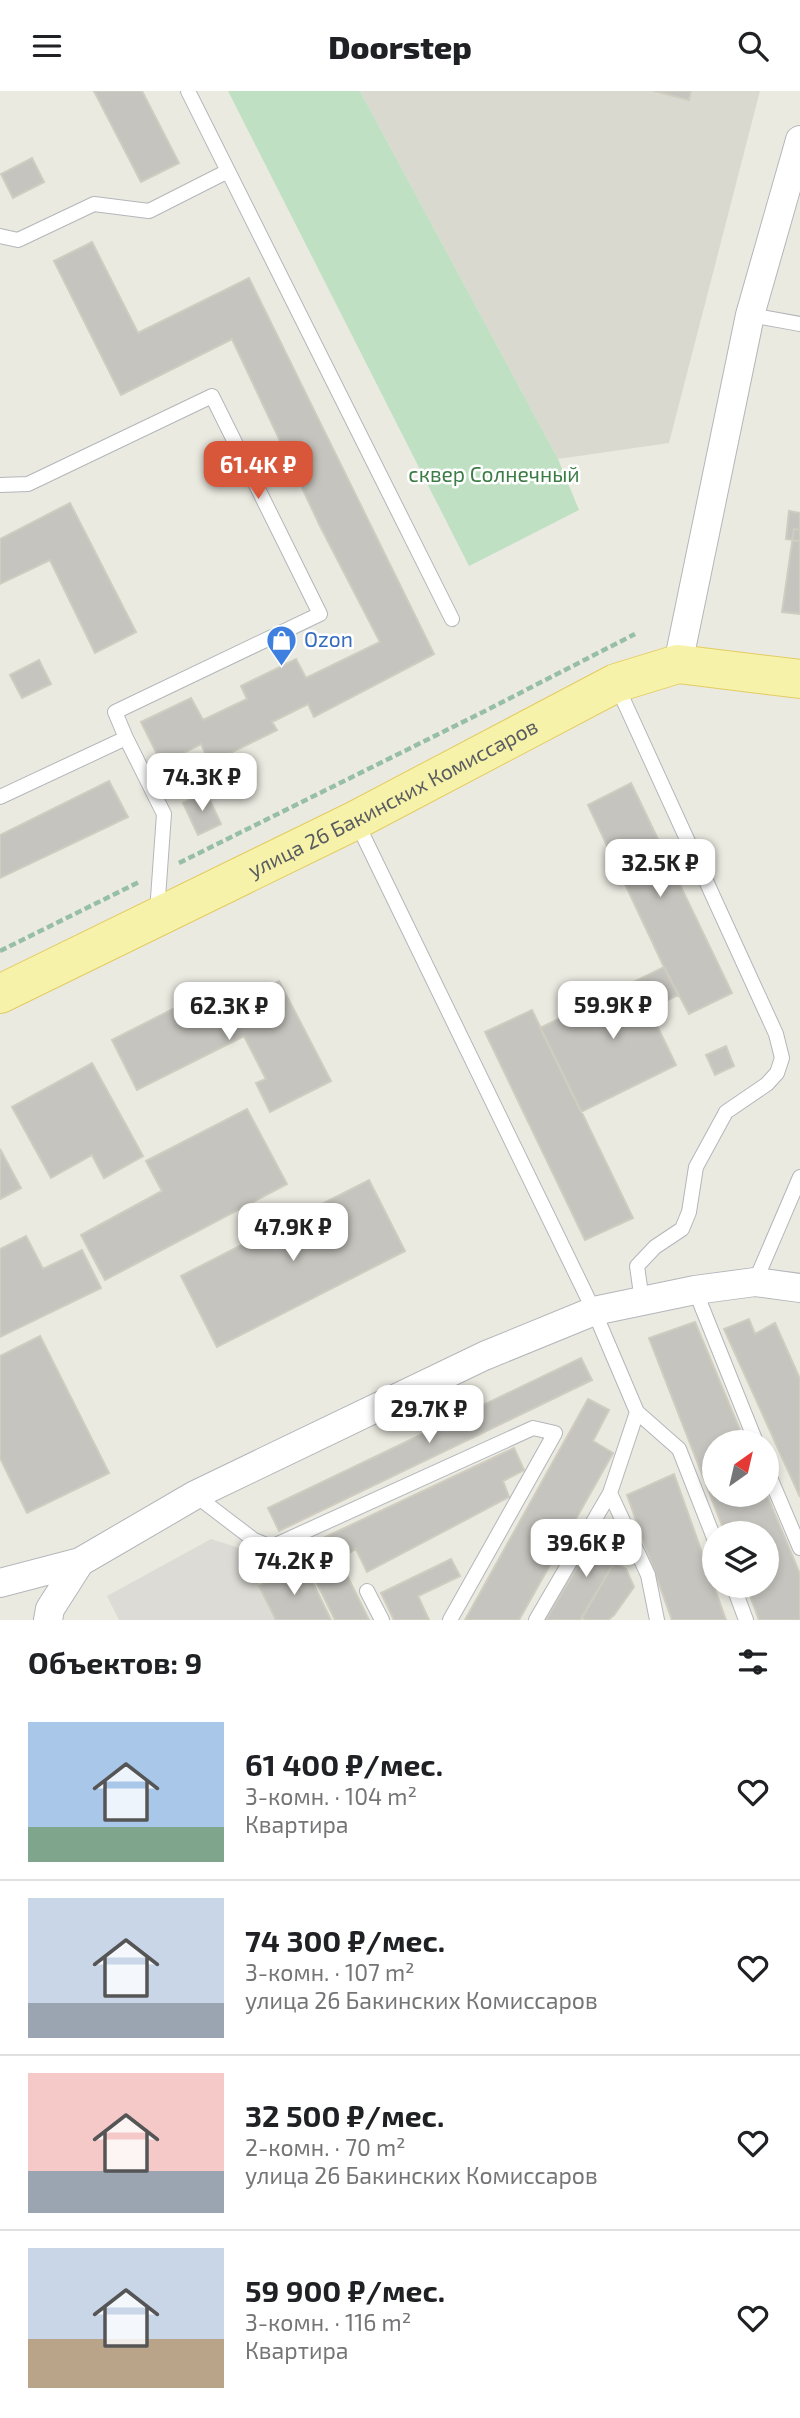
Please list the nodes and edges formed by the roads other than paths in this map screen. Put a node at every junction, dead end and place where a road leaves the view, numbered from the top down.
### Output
1 (188, 91) edge
2 (800, 140) edge
3 (228, 171) junction
4 (0, 236) edge
5 (750, 315) junction
6 (800, 324) edge
7 (0, 485) edge
8 (452, 619) dead end
9 (678, 664) junction
10 (800, 679) edge
11 (615, 683) junction
12 (126, 738) junction
13 (0, 797) edge
14 (356, 820) junction
15 (157, 916) junction
16 (0, 994) edge
17 (800, 1177) edge
18 (755, 1282) junction
19 (800, 1288) edge
20 (695, 1290) junction
21 (642, 1301) junction
22 (594, 1311) junction
23 (637, 1412) junction
24 (751, 1430) edge
25 (610, 1493) junction
26 (195, 1495) junction
27 (779, 1499) edge
28 (707, 1521) edge
29 (800, 1548) edge
30 (80, 1562) junction
31 (0, 1583) edge
32 (367, 1591) dead end
33 (738, 1598) edge
34 (48, 1620) edge
35 (382, 1620) edge
36 (450, 1620) edge
37 (536, 1620) edge
38 (657, 1620) edge
39 (746, 1620) edge

1 - 3 lane
2 - 5 street
3 - 4 lane
3 - 8 lane
5 - 6 lane
5 - 9 street
7 - 12 lane
9 - 10 main road, улица 26 Бакинских Комиссаров
9 - 11 main road, улица 26 Бакинских Комиссаров
11 - 14 main road, улица 26 Бакинских Комиссаров
11 - 21 lane
12 - 13 lane
12 - 15 lane
14 - 15 main road, улица 26 Бакинских Комиссаров
14 - 22 lane
15 - 16 main road, улица 26 Бакинских Комиссаров
17 - 18 lane
18 - 19 street
18 - 20 street
20 - 21 street
20 - 24 lane
21 - 22 street
22 - 23 lane
22 - 26 street
23 - 25 lane
23 - 28 lane
25 - 37 lane
25 - 38 lane
26 - 30 street
26 - 36 lane
27 - 29 lane
30 - 31 street
30 - 34 street
32 - 35 lane
33 - 39 lane

